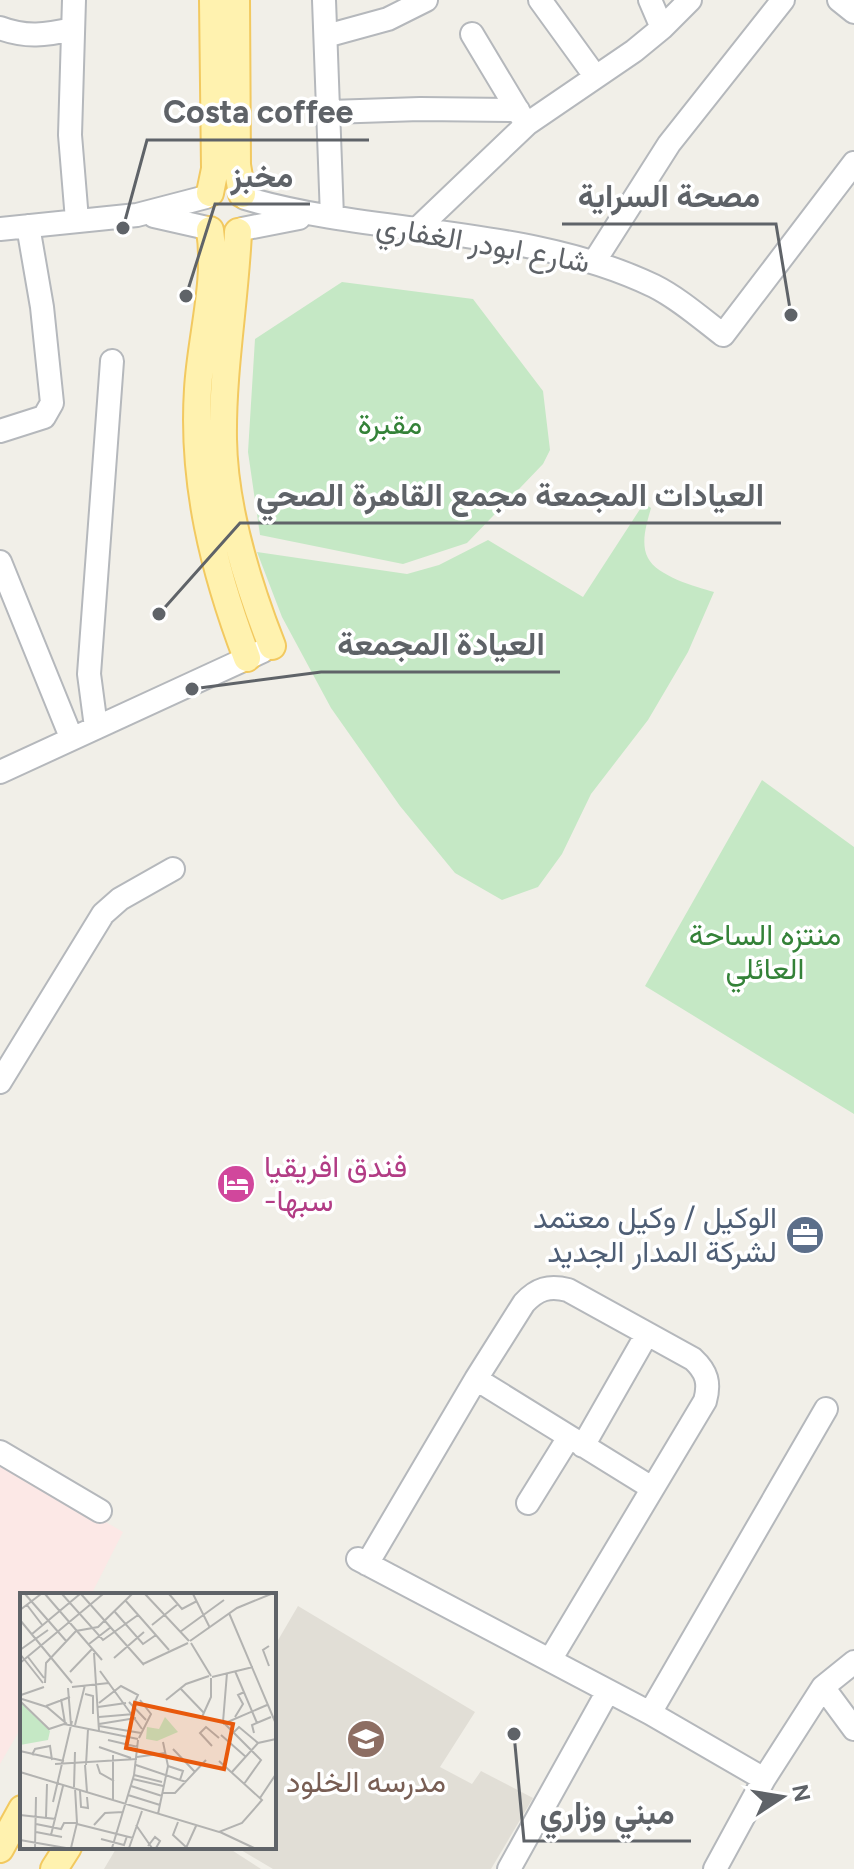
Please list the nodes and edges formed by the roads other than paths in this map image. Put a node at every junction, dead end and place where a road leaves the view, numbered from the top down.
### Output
1 (74, 0) edge
2 (213, 0) edge
3 (236, 0) edge
4 (324, 0) edge
5 (426, 0) edge
6 (540, 0) edge
7 (650, 0) edge
8 (690, 0) edge
9 (783, 0) edge
10 (839, 0) edge
11 (854, 12) edge
12 (0, 28) edge
13 (662, 28) junction
14 (73, 29) junction
15 (472, 34) dead end
16 (326, 36) junction
17 (595, 76) junction
18 (330, 112) junction
19 (522, 117) junction
20 (854, 163) edge
21 (208, 195) junction
22 (244, 196) junction
23 (137, 215) junction
24 (326, 216) junction
25 (77, 220) junction
26 (28, 226) junction
27 (0, 229) edge
28 (209, 229) junction
29 (240, 230) junction
30 (416, 230) junction
31 (594, 262) junction
32 (112, 361) dead end
33 (0, 431) edge
34 (0, 562) edge
35 (272, 646) joint
36 (247, 658) junction
37 (96, 727) junction
38 (71, 737) junction
39 (0, 772) edge
40 (173, 869) dead end
41 (0, 1082) edge
42 (647, 1334) junction
43 (476, 1379) junction
44 (826, 1409) dead end
45 (576, 1442) junction
46 (0, 1452) edge
47 (652, 1488) junction
48 (528, 1503) dead end
49 (100, 1511) dead end
50 (550, 1660) junction
51 (854, 1662) edge
52 (823, 1687) junction
53 (608, 1691) junction
54 (650, 1713) junction
55 (854, 1729) edge
56 (764, 1779) junction
57 (20, 1813) edge
58 (0, 1849) edge
59 (67, 1849) edge
60 (54, 1869) edge
61 (509, 1869) edge
62 (715, 1869) edge

1 - 14 street
2 - 21 main road
3 - 22 main road
4 - 16 street
5 - 16 street
6 - 17 street
7 - 13 street
8 - 13 street
9 - 31 street
10 - 11 street
12 - 14 street
13 - 17 street
14 - 25 street
15 - 19 street
16 - 18 street
17 - 19 street
18 - 19 street
18 - 24 street
19 - 30 street
20 - 31 street, شارع ابودر الغفاري
21 - 22 main road
21 - 23 street
21 - 28 main road
22 - 24 street, شارع ابودر الغفاري
22 - 29 main road
23 - 25 street
23 - 28 street
24 - 29 street, شارع ابودر الغفاري
24 - 30 street, شارع ابودر الغفاري
25 - 26 street
26 - 27 street
26 - 33 street
28 - 29 main road
28 - 36 main road
29 - 35 main road
30 - 31 street, شارع ابودر الغفاري
32 - 37 street
34 - 38 street
35 - 36 street
36 - 37 street
37 - 38 street
38 - 39 street
40 - 41 street
42 - 43 street
42 - 45 street
42 - 47 street
43 - 45 street
43 - 50 street
44 - 54 street
45 - 47 street
45 - 48 street
46 - 49 street
47 - 50 street
50 - 53 street
51 - 52 street
52 - 55 street
52 - 56 street
53 - 54 street
53 - 61 street
54 - 56 street
56 - 62 street
57 - 58 main road
59 - 60 main road

